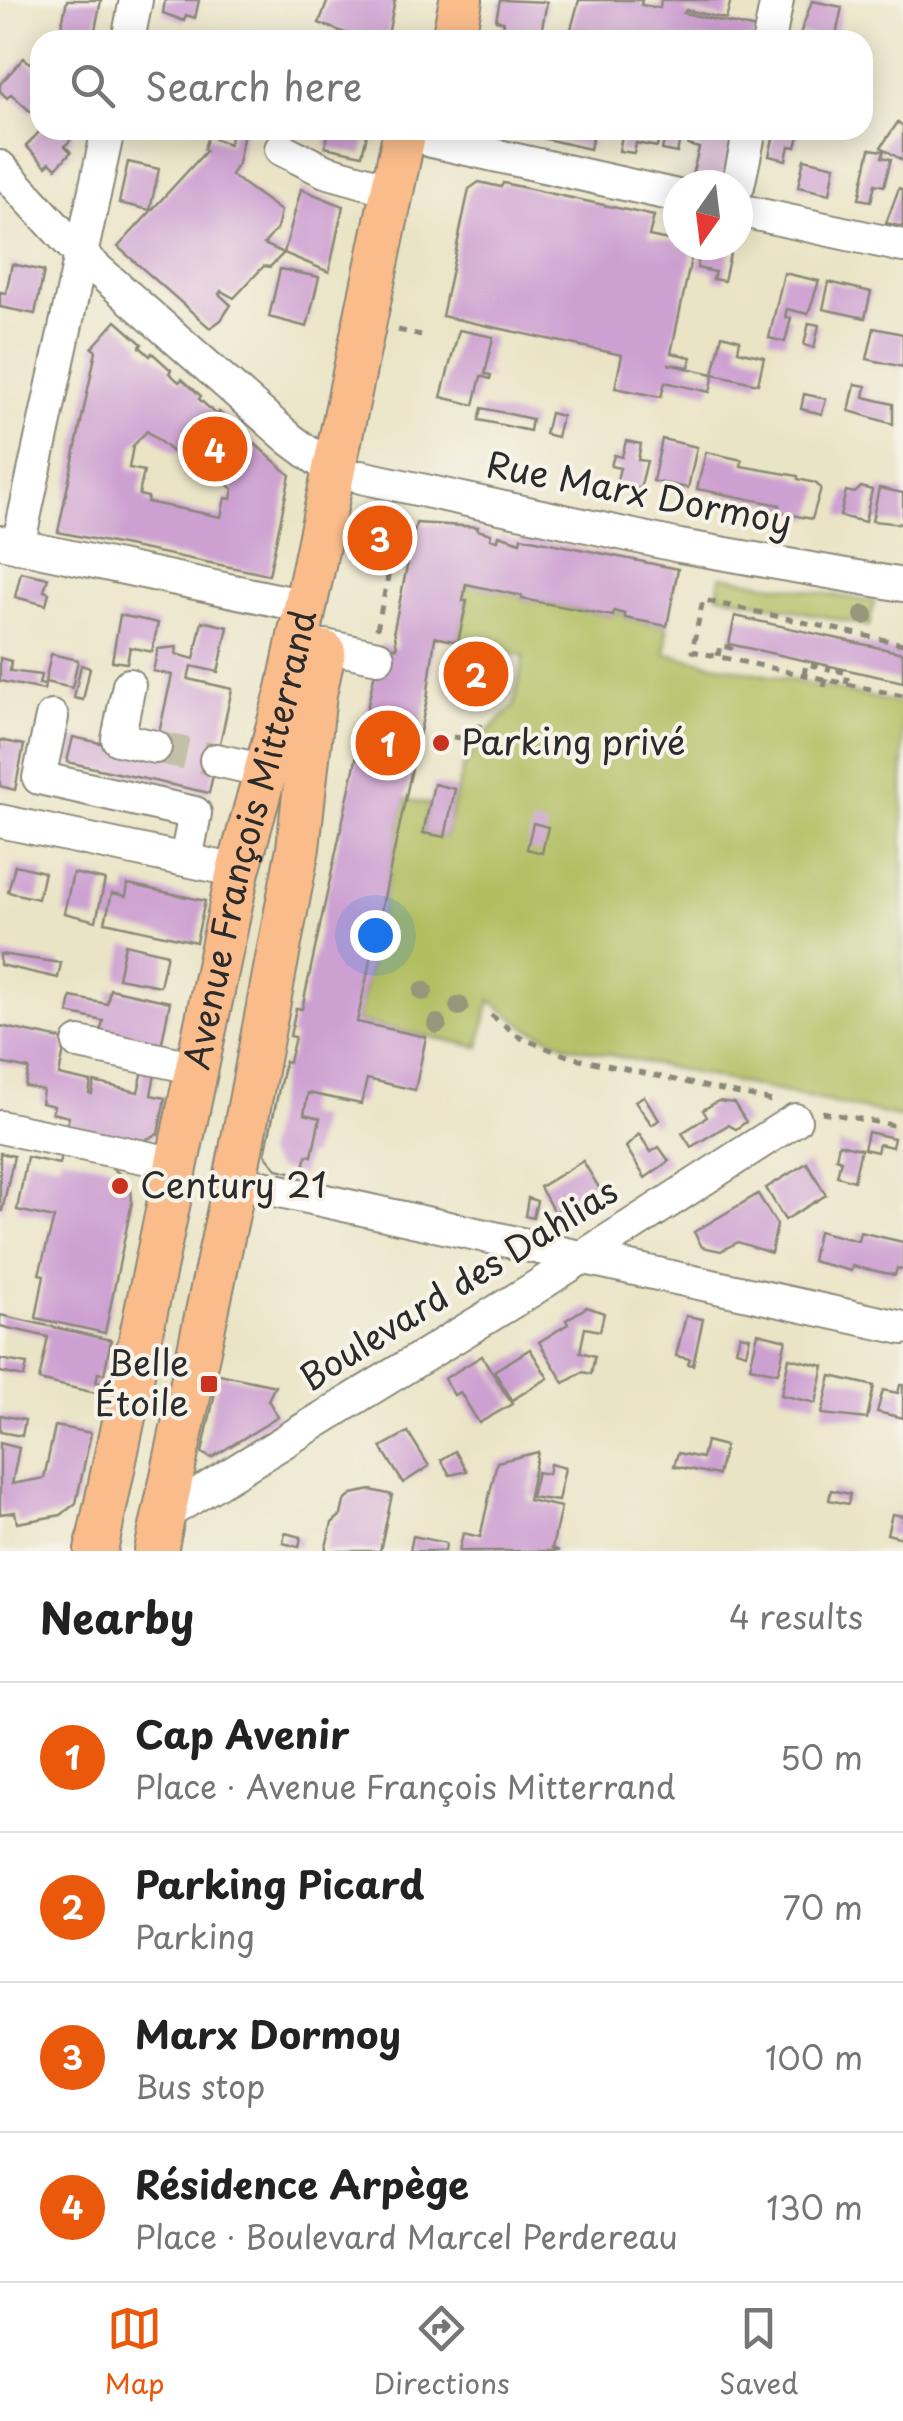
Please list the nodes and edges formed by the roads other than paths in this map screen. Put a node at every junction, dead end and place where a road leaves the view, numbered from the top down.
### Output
1 (136, 0) edge
2 (432, 0) edge
3 (462, 0) edge
4 (777, 0) edge
5 (130, 30) edge
6 (426, 30) edge
7 (455, 30) edge
8 (770, 30) edge
9 (106, 140) edge
10 (420, 140) edge
11 (422, 140) edge
12 (448, 140) edge
13 (748, 140) edge
14 (281, 149) dead end
15 (0, 167) edge
16 (741, 170) edge
17 (393, 190) junction
18 (663, 192) edge
19 (753, 213) edge
20 (903, 246) edge
21 (81, 255) junction
22 (347, 474) junction
23 (9, 544) edge
24 (903, 584) edge
25 (305, 606) junction
26 (325, 646) junction
27 (378, 657) dead end
28 (129, 686) dead end
29 (52, 717) dead end
30 (156, 747) tunnel mouth
31 (216, 760) tunnel mouth
32 (266, 771) junction
33 (0, 821) edge
34 (186, 860) junction
35 (238, 871) junction
36 (79, 1043) dead end
37 (198, 1068) junction
38 (797, 1111) road end
39 (0, 1127) edge
40 (177, 1164) junction
41 (235, 1181) junction
42 (582, 1256) junction
43 (903, 1328) edge
44 (162, 1543) edge
45 (96, 1551) edge
46 (112, 1551) edge

1 - 5 street
2 - 6 main road
3 - 7 main road
4 - 8 street
9 - 21 street
10 - 17 main road, Avenue François Mitterrand
11 - 22 main road, Avenue François Mitterrand
12 - 18 street
13 - 16 street
14 - 17 street
15 - 21 street
17 - 22 main road, Avenue François Mitterrand
19 - 20 street
21 - 22 street
21 - 23 street
22 - 24 street, Rue Marx Dormoy
22 - 25 main road, Avenue François Mitterrand
22 - 26 main road, Avenue François Mitterrand
23 - 25 street
25 - 32 main road, Avenue François Mitterrand
26 - 27 street
26 - 41 main road, Avenue François Mitterrand
28 - 30 street
29 - 34 street
31 - 32 street
32 - 35 main road, Avenue François Mitterrand
33 - 34 street
34 - 35 street
35 - 37 main road, Avenue François Mitterrand
36 - 37 street
37 - 40 main road, Avenue François Mitterrand
38 - 42 street, Boulevard des Dahlias
39 - 40 street
40 - 45 main road, Avenue François Mitterrand
41 - 42 street
41 - 44 main road, Avenue François Mitterrand
42 - 43 street
42 - 44 street, Boulevard des Dahlias
44 - 46 main road

